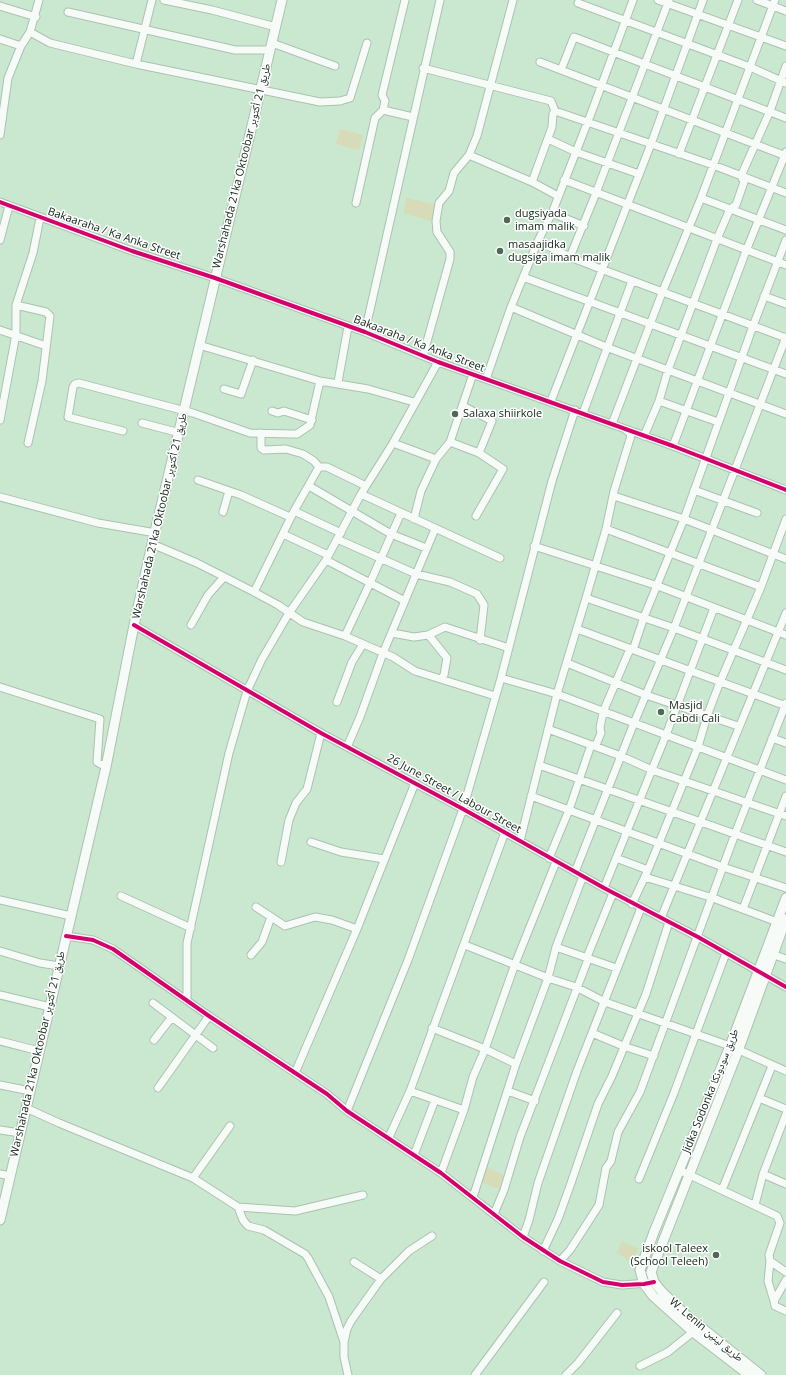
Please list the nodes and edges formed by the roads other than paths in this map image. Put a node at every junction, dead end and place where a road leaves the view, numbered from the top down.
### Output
1 (39, 0) edge
2 (152, 0) edge
3 (164, 0) edge
4 (282, 0) edge
5 (405, 0) edge
6 (440, 0) edge
7 (513, 0) edge
8 (632, 0) edge
9 (658, 0) edge
10 (703, 0) edge
11 (738, 0) edge
12 (757, 0) edge
13 (668, 2) edge
14 (774, 3) edge
15 (578, 4) dead end
16 (0, 6) edge
17 (786, 11) edge
18 (68, 12) dead end
19 (698, 16) junction
20 (36, 17) junction
21 (625, 21) junction
22 (728, 26) junction
23 (276, 27) junction
24 (146, 30) junction
25 (30, 32) junction
26 (656, 33) junction
27 (761, 38) junction
28 (0, 39) edge
29 (367, 43) dead end
30 (687, 44) junction
31 (21, 46) junction
32 (786, 46) edge
33 (271, 47) junction
34 (615, 52) junction
35 (716, 56) junction
36 (540, 62) dead end
37 (645, 63) junction
38 (136, 64) junction
39 (335, 66) dead end
40 (786, 66) edge
41 (750, 67) junction
42 (423, 68) junction
43 (561, 70) junction
44 (0, 75) edge
45 (676, 76) junction
46 (8, 78) junction
47 (784, 82) edge
48 (491, 85) junction
49 (601, 85) junction
50 (705, 86) junction
51 (262, 89) junction
52 (632, 98) junction
53 (737, 98) junction
54 (2, 109) edge
55 (383, 110) junction
56 (663, 110) junction
57 (555, 111) junction
58 (770, 111) junction
59 (413, 117) junction
60 (786, 118) edge
61 (693, 122) junction
62 (587, 123) junction
63 (0, 132) edge
64 (618, 133) junction
65 (724, 134) junction
66 (548, 139) junction
67 (651, 144) junction
68 (754, 144) junction
69 (576, 152) junction
70 (679, 154) junction
71 (470, 155) junction
72 (785, 155) edge
73 (608, 163) junction
74 (713, 165) junction
75 (639, 174) junction
76 (741, 176) junction
77 (564, 180) junction
78 (532, 182) junction
79 (772, 187) junction
80 (596, 193) junction
81 (786, 193) edge
82 (558, 196) junction
83 (701, 198) junction
84 (0, 202) edge
85 (356, 202) dead end
86 (9, 206) junction
87 (627, 206) junction
88 (730, 209) junction
89 (552, 213) junction
90 (40, 218) junction
91 (759, 219) junction
92 (584, 226) junction
93 (689, 228) junction
94 (786, 230) edge
95 (716, 239) junction
96 (0, 240) edge
97 (786, 240) edge
98 (538, 241) junction
99 (746, 251) junction
100 (570, 257) junction
101 (777, 262) junction
102 (786, 265) edge
103 (601, 269) junction
104 (523, 277) junction
105 (215, 278) junction
106 (632, 281) junction
107 (662, 293) junction
108 (764, 296) junction
109 (589, 301) junction
110 (786, 304) edge
111 (16, 305) junction
112 (693, 305) junction
113 (511, 307) junction
114 (619, 313) junction
115 (722, 315) junction
116 (650, 324) junction
117 (753, 326) junction
118 (348, 327) junction
119 (0, 330) edge
120 (365, 332) junction
121 (16, 334) junction
122 (575, 334) junction
123 (681, 336) junction
124 (786, 337) edge
125 (199, 345) junction
126 (46, 346) junction
127 (711, 346) junction
128 (606, 347) junction
129 (423, 356) junction
130 (637, 358) junction
131 (742, 358) junction
132 (252, 360) junction
133 (438, 362) junction
134 (774, 369) junction
135 (668, 370) junction
136 (473, 374) junction
137 (786, 374) edge
138 (486, 379) junction
139 (698, 380) junction
140 (320, 381) junction
141 (338, 382) junction
142 (224, 389) dead end
143 (729, 392) junction
144 (551, 401) junction
145 (659, 401) junction
146 (414, 402) junction
147 (760, 405) junction
148 (463, 406) junction
149 (575, 410) junction
150 (185, 411) junction
151 (272, 411) dead end
152 (687, 411) junction
153 (582, 413) junction
154 (786, 414) edge
155 (0, 420) edge
156 (312, 420) junction
157 (718, 422) junction
158 (142, 423) dead end
159 (612, 424) junction
160 (626, 429) junction
161 (123, 431) dead end
162 (180, 433) junction
163 (261, 433) junction
164 (644, 436) junction
165 (450, 442) junction
166 (28, 443) dead end
167 (392, 443) junction
168 (673, 446) junction
169 (479, 453) junction
170 (436, 459) junction
171 (706, 459) junction
172 (319, 467) junction
173 (734, 471) junction
174 (198, 480) dead end
175 (309, 486) junction
176 (366, 486) junction
177 (694, 490) junction
178 (786, 490) edge
179 (229, 491) junction
180 (361, 494) junction
181 (614, 496) junction
182 (0, 498) edge
183 (724, 500) junction
184 (352, 511) junction
185 (223, 512) dead end
186 (401, 513) junction
187 (757, 513) dead end
188 (292, 514) junction
189 (476, 516) dead end
190 (414, 519) junction
191 (684, 519) junction
192 (786, 519) edge
193 (435, 529) junction
194 (606, 529) junction
195 (712, 530) junction
196 (156, 533) junction
197 (283, 534) junction
198 (391, 534) junction
199 (339, 536) junction
200 (152, 544) junction
201 (534, 546) junction
202 (426, 548) junction
203 (671, 554) junction
204 (772, 554) junction
205 (327, 558) junction
206 (500, 558) dead end
207 (786, 559) edge
208 (381, 560) junction
209 (595, 565) junction
210 (698, 565) junction
211 (416, 574) junction
212 (224, 577) junction
213 (370, 583) junction
214 (658, 586) junction
215 (761, 587) junction
216 (254, 592) junction
217 (686, 597) junction
218 (586, 598) junction
219 (405, 600) junction
220 (714, 608) junction
221 (786, 613) edge
222 (289, 614) junction
223 (644, 617) junction
224 (746, 621) junction
225 (134, 625) junction
226 (191, 625) dead end
227 (674, 628) junction
228 (577, 629) junction
229 (392, 633) junction
230 (782, 634) edge
231 (345, 636) junction
232 (428, 636) junction
233 (703, 639) junction
234 (480, 640) junction
235 (363, 644) junction
236 (509, 648) junction
237 (630, 649) junction
238 (733, 651) junction
239 (383, 654) junction
240 (660, 659) junction
241 (767, 662) junction
242 (567, 663) junction
243 (786, 670) edge
244 (690, 671) junction
245 (501, 678) junction
246 (441, 679) junction
247 (616, 682) junction
248 (720, 682) junction
249 (0, 687) edge
250 (247, 691) junction
251 (557, 694) junction
252 (646, 694) junction
253 (753, 694) junction
254 (495, 696) junction
255 (337, 702) dead end
256 (678, 705) junction
257 (786, 705) edge
258 (603, 712) junction
259 (707, 716) junction
260 (634, 723) junction
261 (738, 726) junction
262 (548, 729) junction
263 (321, 733) junction
264 (666, 735) junction
265 (772, 738) junction
266 (786, 743) edge
267 (591, 744) junction
268 (347, 746) junction
269 (698, 747) junction
270 (621, 756) junction
271 (726, 758) junction
272 (539, 765) junction
273 (106, 767) junction
274 (652, 770) junction
275 (760, 771) junction
276 (579, 780) junction
277 (683, 780) junction
278 (786, 780) edge
279 (414, 783) junction
280 (608, 789) junction
281 (713, 791) junction
282 (531, 796) junction
283 (786, 796) edge
284 (639, 800) junction
285 (747, 804) junction
286 (463, 809) junction
287 (569, 810) junction
288 (671, 812) junction
289 (783, 815) edge
290 (596, 820) junction
291 (700, 821) junction
292 (505, 832) junction
293 (627, 832) junction
294 (735, 834) junction
295 (520, 841) junction
296 (311, 842) dead end
297 (658, 843) junction
298 (767, 844) junction
299 (786, 852) edge
300 (688, 853) junction
301 (616, 858) junction
302 (384, 860) junction
303 (553, 860) junction
304 (281, 862) dead end
305 (723, 867) junction
306 (648, 870) junction
307 (575, 872) junction
308 (583, 876) junction
309 (645, 877) junction
310 (755, 877) junction
311 (674, 887) junction
312 (604, 888) junction
313 (786, 888) edge
314 (613, 893) junction
315 (121, 896) dead end
316 (713, 898) junction
317 (786, 898) edge
318 (0, 900) edge
319 (632, 904) junction
320 (256, 907) dead end
321 (640, 908) junction
322 (743, 909) junction
323 (71, 916) junction
324 (271, 917) junction
325 (661, 918) junction
326 (669, 922) junction
327 (783, 923) edge
328 (190, 928) junction
329 (357, 929) junction
330 (66, 936) junction
331 (698, 937) junction
332 (465, 945) junction
333 (556, 947) junction
334 (0, 951) edge
335 (726, 953) junction
336 (252, 955) dead end
337 (774, 955) junction
338 (587, 957) junction
339 (786, 960) edge
340 (515, 964) junction
341 (58, 966) junction
342 (616, 968) junction
343 (762, 975) junction
344 (548, 978) junction
345 (576, 987) junction
346 (786, 987) edge
347 (0, 996) edge
348 (187, 1000) junction
349 (605, 1002) junction
350 (153, 1003) dead end
351 (50, 1007) junction
352 (638, 1014) junction
353 (209, 1016) junction
354 (172, 1017) junction
355 (665, 1022) junction
356 (432, 1028) junction
357 (592, 1033) junction
358 (696, 1035) junction
359 (197, 1036) junction
360 (154, 1040) dead end
361 (0, 1041) edge
362 (623, 1046) junction
363 (730, 1046) junction
364 (213, 1048) dead end
365 (485, 1049) junction
366 (39, 1051) junction
367 (738, 1051) junction
368 (654, 1056) junction
369 (516, 1064) junction
370 (772, 1066) junction
371 (786, 1071) edge
372 (294, 1073) junction
373 (0, 1085) edge
374 (158, 1088) dead end
375 (30, 1091) junction
376 (410, 1091) junction
377 (508, 1091) junction
378 (759, 1098) junction
379 (435, 1100) junction
380 (535, 1101) junction
381 (26, 1108) junction
382 (786, 1109) edge
383 (464, 1110) junction
384 (347, 1111) junction
385 (786, 1114) edge
386 (230, 1126) dead end
387 (0, 1130) edge
388 (20, 1133) junction
389 (389, 1137) junction
390 (414, 1155) junction
391 (679, 1170) junction
392 (441, 1173) junction
393 (0, 1174) edge
394 (690, 1174) junction
395 (763, 1174) junction
396 (10, 1176) junction
397 (193, 1178) junction
398 (639, 1179) dead end
399 (786, 1184) edge
400 (722, 1190) junction
401 (364, 1195) dead end
402 (473, 1197) junction
403 (755, 1205) junction
404 (238, 1207) junction
405 (494, 1214) junction
406 (0, 1219) edge
407 (432, 1236) dead end
408 (523, 1237) junction
409 (543, 1251) junction
410 (770, 1261) junction
411 (354, 1262) dead end
412 (560, 1262) junction
413 (786, 1272) edge
414 (381, 1279) junction
415 (786, 1280) edge
416 (544, 1282) dead end
417 (654, 1282) junction
418 (644, 1284) junction
419 (774, 1301) junction
420 (786, 1311) edge
421 (616, 1313) dead end
422 (683, 1318) junction
423 (693, 1332) junction
424 (344, 1342) junction
425 (640, 1366) dead end
426 (348, 1375) edge
427 (475, 1375) edge
428 (566, 1375) edge
429 (749, 1375) edge
430 (761, 1375) edge

1 - 20 street
2 - 24 street
3 - 23 street
4 - 23 main road, Warshahada 21ka Oktoobar طريق 21 أكتوبر
5 - 55 street
6 - 42 street
7 - 48 street
8 - 21 street
9 - 13 street
10 - 19 street
11 - 22 street
12 - 14 street
13 - 19 street
13 - 26 street
14 - 17 street
14 - 27 street
15 - 21 street
16 - 20 street
18 - 24 street
19 - 22 street
19 - 30 street
20 - 25 street
21 - 26 street
21 - 34 street
22 - 27 street
22 - 35 street
23 - 33 main road, Warshahada 21ka Oktoobar طريق 21 أكتوبر
24 - 33 street
24 - 38 street
25 - 31 street
25 - 38 street
26 - 30 street
26 - 37 street
27 - 32 street
27 - 41 street
28 - 31 street
29 - 51 street
30 - 35 street
30 - 45 street
31 - 46 street
33 - 39 street
33 - 51 main road, Warshahada 21ka Oktoobar طريق 21 أكتوبر
34 - 37 street
34 - 43 street
34 - 49 street
35 - 41 street
35 - 50 street
36 - 43 street
37 - 45 street
37 - 52 street
38 - 51 street
40 - 47 street
41 - 47 street
41 - 53 street
42 - 48 street
42 - 59 street
43 - 49 street
44 - 46 street
45 - 50 street
45 - 56 street
46 - 54 street
47 - 58 street
48 - 57 street
48 - 71 street
49 - 52 street
49 - 62 street
50 - 53 street
50 - 61 street
51 - 105 main road, Warshahada 21ka Oktoobar طريق 21 أكتوبر
52 - 56 street
52 - 64 street
53 - 58 street
53 - 65 street
54 - 63 street
55 - 59 street
55 - 85 street
56 - 61 street
56 - 67 street
57 - 62 street
57 - 66 street
58 - 60 street
58 - 68 street
59 - 120 street
61 - 65 street
61 - 70 street
62 - 64 street
62 - 69 street
64 - 67 street
64 - 73 street
65 - 68 street
65 - 74 street
66 - 69 street
66 - 78 street
67 - 70 street
67 - 75 street
68 - 72 street
68 - 76 street
69 - 73 street
69 - 77 street
70 - 74 street
71 - 78 street
71 - 129 street
72 - 79 street
73 - 75 street
73 - 80 street
74 - 76 street
74 - 83 street
75 - 87 street
76 - 79 street
76 - 88 street
77 - 80 street
77 - 82 street
78 - 82 street
79 - 81 street
79 - 91 street
80 - 87 street
80 - 92 street
82 - 89 street
83 - 88 street
83 - 93 street
84 - 86 street, Bakaaraha / Ka Anka Street
86 - 90 street, Bakaaraha / Ka Anka Street
86 - 96 street
87 - 93 street
87 - 103 street
88 - 91 street
88 - 95 street
89 - 92 street
89 - 98 street
90 - 105 street, Bakaaraha / Ka Anka Street
90 - 111 street
91 - 94 street
91 - 99 street
92 - 100 street
93 - 95 street
93 - 107 street
95 - 99 street
95 - 112 street
97 - 101 street
98 - 100 street
98 - 104 street
99 - 101 street
99 - 115 street
100 - 103 street
101 - 102 street
101 - 108 street
103 - 106 street
103 - 109 street
104 - 109 street
104 - 113 street
105 - 118 street, Bakaaraha / Ka Anka Street
105 - 125 main road, Warshahada 21ka Oktoobar طريق 21 أكتوبر
106 - 107 street
106 - 114 street
107 - 112 street
107 - 116 street
108 - 110 street
108 - 117 street
109 - 114 street
109 - 122 street
111 - 121 street
111 - 126 street
112 - 115 street
112 - 123 street
113 - 122 street
113 - 138 street
114 - 116 street
114 - 128 street
115 - 117 street
115 - 127 street
116 - 123 street
116 - 130 street
117 - 124 street
117 - 131 street
118 - 120 street, Bakaaraha / Ka Anka Street
118 - 141 street
119 - 121 street
120 - 129 street, Bakaaraha / Ka Anka Street
121 - 126 street
121 - 155 street
122 - 128 street
122 - 144 street
123 - 127 street
123 - 135 street
124 - 134 street
125 - 132 street
125 - 150 main road, Warshahada 21ka Oktoobar طريق 21 أكتوبر
126 - 166 street
127 - 131 street
127 - 139 street
128 - 130 street
128 - 153 street
129 - 133 street, Bakaaraha / Ka Anka Street
130 - 135 street
130 - 159 street
131 - 134 street
131 - 143 street
132 - 140 street
132 - 142 street
133 - 136 street, Bakaaraha / Ka Anka Street
133 - 146 street
134 - 137 street
134 - 147 street
135 - 139 street
135 - 145 street
136 - 138 street, Bakaaraha / Ka Anka Street
136 - 148 street
138 - 144 street, Bakaaraha / Ka Anka Street
139 - 143 street
139 - 152 street
140 - 141 street
140 - 156 street
141 - 146 street
143 - 147 street
143 - 157 street
144 - 149 street, Bakaaraha / Ka Anka Street
145 - 152 street
145 - 164 street
146 - 167 street
147 - 154 street
147 - 173 street
148 - 165 street
148 - 169 street
149 - 153 street, Bakaaraha / Ka Anka Street
149 - 201 street
150 - 161 street
150 - 162 main road, Warshahada 21ka Oktoobar طريق 21 أكتوبر
150 - 163 street
151 - 156 street
152 - 157 street
152 - 168 street
153 - 159 street, Bakaaraha / Ka Anka Street
156 - 163 street
157 - 171 street
158 - 162 street
159 - 160 street, Bakaaraha / Ka Anka Street
160 - 164 street, Bakaaraha / Ka Anka Street
160 - 181 street
162 - 196 main road, Warshahada 21ka Oktoobar طريق 21 أكتوبر
163 - 172 street
164 - 168 street, Bakaaraha / Ka Anka Street
165 - 169 street
165 - 170 street
167 - 170 street
167 - 176 street
168 - 171 street, Bakaaraha / Ka Anka Street
169 - 189 street
170 - 190 street
171 - 173 street, Bakaaraha / Ka Anka Street
171 - 177 street
172 - 175 street
172 - 176 street
173 - 178 street, Bakaaraha / Ka Anka Street
173 - 183 street
174 - 179 street
175 - 184 street
175 - 188 street
176 - 180 street
177 - 183 street
177 - 191 street
179 - 185 street
179 - 188 street
180 - 184 street
180 - 186 street
181 - 191 street
181 - 194 street
182 - 196 street
183 - 187 street
183 - 195 street
184 - 198 street
184 - 199 street
186 - 190 street
186 - 198 street
188 - 197 street
188 - 199 street
190 - 193 street
191 - 195 street
191 - 203 street
192 - 204 street
193 - 202 street
193 - 206 street
194 - 203 street
194 - 209 street
195 - 204 street
195 - 210 street
196 - 200 main road, Warshahada 21ka Oktoobar طريق 21 أكتوبر
197 - 205 street
197 - 216 street
198 - 202 street
198 - 208 street
199 - 205 street
199 - 208 street
200 - 212 street
200 - 225 main road, Warshahada 21ka Oktoobar طريق 21 أكتوبر
201 - 209 street
201 - 236 street
202 - 211 street
203 - 210 street
203 - 214 street
204 - 207 street
204 - 215 street
205 - 213 street
205 - 222 street
208 - 211 street
208 - 213 street
209 - 214 street
209 - 218 street
210 - 215 street
210 - 217 street
211 - 219 street
211 - 234 street
212 - 216 street
212 - 226 street
213 - 219 street
213 - 231 street
214 - 217 street
214 - 223 street
215 - 224 street
216 - 222 street
217 - 220 street
217 - 227 street
218 - 223 street
218 - 228 street
219 - 229 street
220 - 224 street
220 - 233 street
221 - 230 street
222 - 231 street
222 - 250 street
223 - 227 street
223 - 237 street
224 - 230 street
224 - 238 street
225 - 250 street, 26 June Street / Labour Street
225 - 273 main road, Warshahada 21ka Oktoobar طريق 21 أكتوبر
227 - 233 street
227 - 240 street
228 - 237 street
228 - 242 street
229 - 232 street
229 - 239 street
230 - 241 street
231 - 235 street
232 - 234 street
232 - 246 street
233 - 238 street
233 - 244 street
234 - 236 street
235 - 239 street
235 - 255 street
236 - 245 street
237 - 240 street
237 - 247 street
238 - 241 street
238 - 248 street
239 - 246 street
239 - 268 street
240 - 244 street
240 - 252 street
241 - 243 street
241 - 253 street
242 - 247 street
242 - 251 street
244 - 248 street
244 - 256 street
245 - 251 street
245 - 254 street
246 - 254 street
247 - 252 street
247 - 258 street
248 - 253 street
248 - 259 street
249 - 273 street
250 - 263 street, 26 June Street / Labour Street
250 - 328 street
251 - 258 street
251 - 262 street
252 - 256 street
252 - 260 street
253 - 257 street
253 - 261 street
254 - 286 street
256 - 259 street
256 - 264 street
257 - 265 street
258 - 260 street
258 - 267 street
259 - 261 street
259 - 269 street
260 - 264 street
260 - 270 street
261 - 271 street
262 - 267 street
262 - 272 street
263 - 268 street, 26 June Street / Labour Street
263 - 304 street
264 - 269 street
264 - 274 street
265 - 266 street
265 - 275 street
267 - 270 street
267 - 276 street
268 - 279 street, 26 June Street / Labour Street
269 - 271 street
269 - 277 street
270 - 274 street
270 - 280 street
271 - 275 street
271 - 281 street
272 - 276 street
272 - 282 street
273 - 323 main road, Warshahada 21ka Oktoobar طريق 21 أكتوبر
274 - 277 street
274 - 284 street
275 - 278 street
275 - 285 street
276 - 280 street
276 - 287 street
277 - 281 street
277 - 288 street
279 - 286 street, 26 June Street / Labour Street
279 - 302 street
280 - 284 street
280 - 290 street
281 - 285 street
281 - 291 street
282 - 287 street
282 - 295 street
283 - 289 street
284 - 288 street
284 - 293 street
285 - 289 street
285 - 294 street
286 - 292 street, 26 June Street / Labour Street
286 - 384 street
287 - 290 street
287 - 303 street
288 - 291 street
288 - 297 street
289 - 298 street
290 - 293 street
290 - 307 street
291 - 294 street
291 - 300 street
292 - 295 street, 26 June Street / Labour Street
292 - 332 street
293 - 297 street
293 - 301 street
294 - 298 street
294 - 305 street
295 - 303 street, 26 June Street / Labour Street
296 - 302 street
297 - 300 street
297 - 306 street
298 - 299 street
298 - 310 street
300 - 305 street
300 - 311 street
301 - 306 street
301 - 312 street
302 - 329 street
303 - 307 street, 26 June Street / Labour Street
303 - 340 street
305 - 310 street
305 - 316 street
306 - 309 street
307 - 308 street, 26 June Street / Labour Street
308 - 312 street, 26 June Street / Labour Street
308 - 333 street
309 - 311 street
309 - 319 street
310 - 313 street
310 - 322 street
311 - 316 street
311 - 325 street
312 - 314 street, 26 June Street / Labour Street
314 - 319 street, 26 June Street / Labour Street
314 - 338 street
315 - 328 street
316 - 322 street
316 - 331 street
317 - 327 main road, Jidka Sodonka طريق سودونكا
318 - 323 street
319 - 321 street, 26 June Street / Labour Street
320 - 324 street
321 - 325 street, 26 June Street / Labour Street
321 - 342 street
322 - 327 street
323 - 330 main road, Warshahada 21ka Oktoobar طريق 21 أكتوبر
324 - 329 street
324 - 336 street
325 - 326 street, 26 June Street / Labour Street
326 - 331 street, 26 June Street / Labour Street
326 - 352 street
327 - 337 main road, Jidka Sodonka طريق سودونكا
327 - 343 main road, Jidka Sodonka طريق سودونكا
328 - 348 street
329 - 372 street
330 - 341 main road, Warshahada 21ka Oktoobar طريق 21 أكتوبر
330 - 348 street
331 - 335 street, 26 June Street / Labour Street
331 - 355 street
332 - 340 street
332 - 356 street
333 - 338 street
333 - 344 street
334 - 341 street
335 - 343 street, 26 June Street / Labour Street
335 - 358 street
337 - 339 street
337 - 343 main road, Jidka Sodonka طريق سودونكا
338 - 342 street
338 - 345 street
340 - 344 street
340 - 365 street
341 - 351 main road, Warshahada 21ka Oktoobar طريق 21 أكتوبر
342 - 349 street
343 - 346 street, 26 June Street / Labour Street
343 - 363 main road, Jidka Sodonka طريق سودونكا
343 - 367 main road, Jidka Sodonka طريق سودونكا
344 - 345 street
344 - 369 street
345 - 349 street
345 - 380 street
347 - 351 street
348 - 353 street
349 - 352 street
349 - 357 street
350 - 354 street
351 - 366 main road, Warshahada 21ka Oktoobar طريق 21 أكتوبر
352 - 355 street
352 - 362 street
353 - 359 street
353 - 372 street
354 - 359 street
354 - 360 street
355 - 358 street
355 - 368 street
356 - 365 street
356 - 376 street
357 - 362 street
357 - 408 street
358 - 363 street
358 - 398 street
359 - 364 street
359 - 374 street
361 - 366 street
362 - 368 street
362 - 409 street
363 - 367 street
363 - 391 main road, Jidka Sodonka طريق سودونكا
365 - 369 street
365 - 383 street
366 - 375 main road, Warshahada 21ka Oktoobar طريق 21 أكتوبر
367 - 370 street
367 - 394 main road, Jidka Sodonka طريق سودونكا
368 - 412 street
369 - 377 street
370 - 371 street
370 - 378 street
372 - 384 street
373 - 375 street
375 - 381 main road, Warshahada 21ka Oktoobar طريق 21 أكتوبر
376 - 379 street
376 - 389 street
377 - 380 street
377 - 402 street
378 - 382 street
378 - 400 street
379 - 383 street
379 - 390 street
380 - 405 street
381 - 388 main road, Warshahada 21ka Oktoobar طريق 21 أكتوبر
381 - 397 street
383 - 392 street
384 - 389 street
385 - 395 street
386 - 397 street
387 - 388 street
388 - 396 main road, Warshahada 21ka Oktoobar طريق 21 أكتوبر
389 - 390 street
390 - 392 street
391 - 394 street
391 - 418 main road, Jidka Sodonka طريق سودونكا
392 - 402 street
393 - 396 street
394 - 400 street
394 - 417 main road, Jidka Sodonka طريق سودونكا
395 - 399 street
395 - 403 street
396 - 406 main road, Warshahada 21ka Oktoobar طريق 21 أكتوبر
397 - 404 street
400 - 403 street
401 - 404 street
402 - 405 street
403 - 410 street
404 - 424 street
405 - 408 street
407 - 414 street
408 - 409 street
409 - 412 street
410 - 413 street
410 - 419 street
411 - 414 street
412 - 418 street
414 - 424 street
415 - 419 street
416 - 427 street
417 - 418 street
417 - 422 main road, W. Lenin طريق لينين
418 - 422 main road, W. Lenin طريق لينين
419 - 420 street
421 - 428 street
422 - 423 main road, W. Lenin طريق لينين
422 - 430 main road, W. Lenin طريق لينين
423 - 425 street
423 - 429 main road, W. Lenin طريق لينين
424 - 426 street

